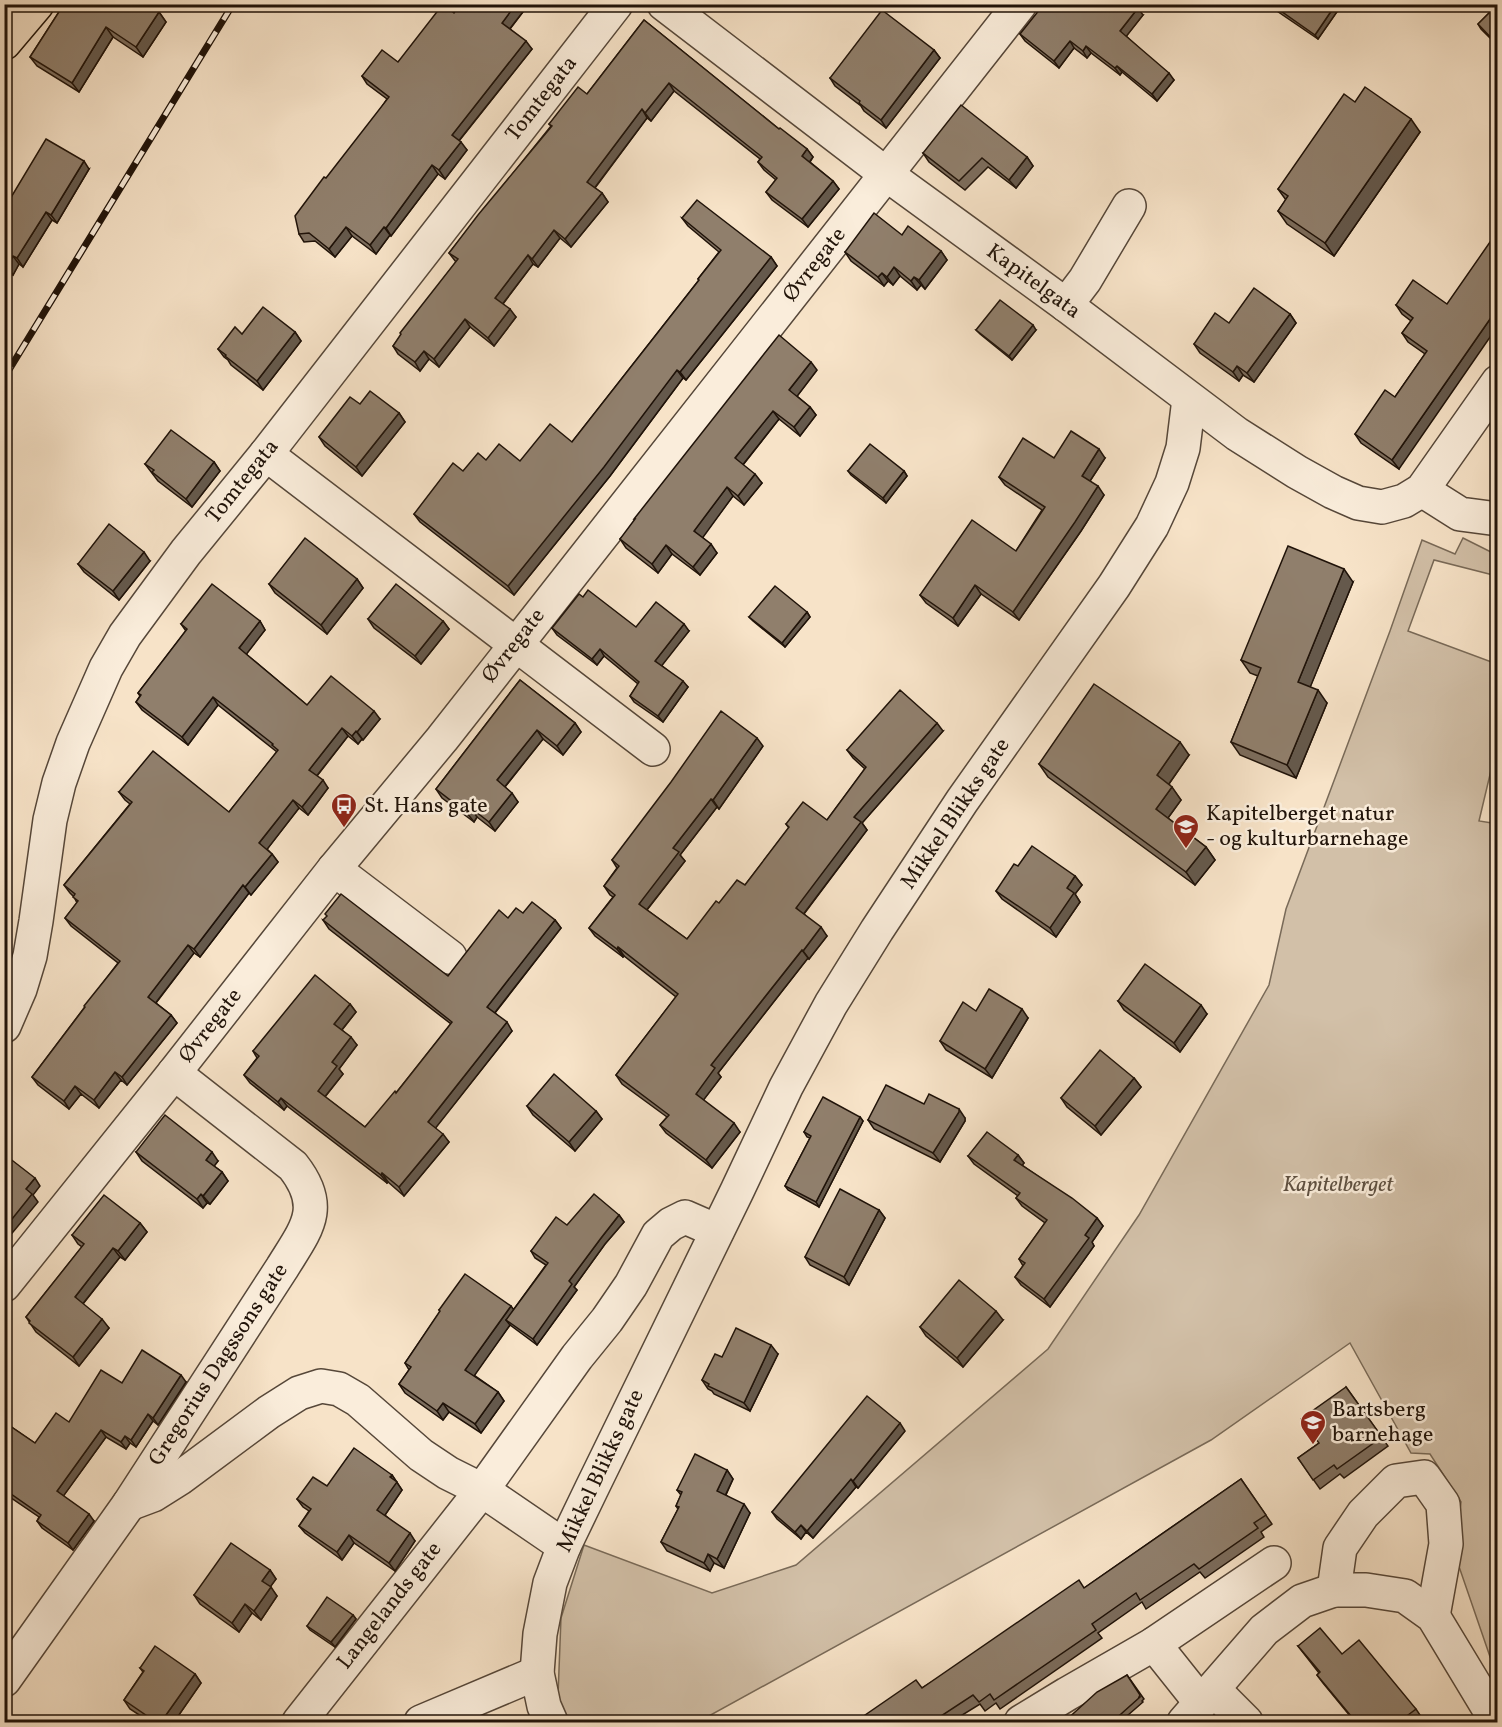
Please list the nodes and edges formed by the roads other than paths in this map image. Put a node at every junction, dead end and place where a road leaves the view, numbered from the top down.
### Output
1 (37, 4) edge
2 (616, 4) edge
3 (664, 4) edge
4 (1020, 4) edge
5 (4, 43) edge
6 (886, 174) junction
7 (1129, 206) dead end
8 (1066, 305) junction
9 (1497, 382) edge
10 (1189, 399) junction
11 (266, 454) junction
12 (1422, 490) junction
13 (1497, 519) edge
14 (515, 644) junction
15 (653, 749) dead end
16 (334, 869) junction
17 (450, 957) dead end
18 (4, 1026) edge
19 (174, 1073) junction
20 (717, 1231) junction
21 (4, 1285) edge
22 (482, 1490) junction
23 (129, 1504) junction
24 (564, 1546) junction
25 (1274, 1563) dead end
26 (1334, 1590) junction
27 (1433, 1616) junction
28 (1154, 1644) junction
29 (537, 1674) junction
30 (4, 1680) edge
31 (1199, 1705) edge
32 (299, 1722) edge
33 (421, 1722) edge
34 (551, 1722) edge
35 (1022, 1722) edge
36 (1246, 1722) edge
37 (1497, 1722) edge

1 - 5 main road
2 - 11 street, Tomtegata
3 - 6 street, Kapitelgata
4 - 6 street, Øvregate
6 - 8 street, Kapitelgata
6 - 14 street, Øvregate
7 - 8 street
8 - 10 street, Kapitelgata
9 - 12 street
10 - 12 street, Kapitelgata
10 - 20 street, Mikkel Blikks gate
11 - 14 street
11 - 18 street, Tomtegata
12 - 13 street
14 - 15 street
14 - 16 street, Øvregate
16 - 17 street
16 - 19 street, Øvregate
19 - 21 street, Øvregate
19 - 23 street, Gregorius Dagssons gate
20 - 22 street
20 - 24 street, Mikkel Blikks gate
22 - 23 street
22 - 24 street
22 - 32 street, Langelands gate
23 - 30 street, Gregorius Dagssons gate
24 - 29 street, Mikkel Blikks gate
25 - 28 street
26 - 27 street
26 - 27 street
26 - 31 street
27 - 37 street
28 - 31 street
28 - 35 street
29 - 33 street
29 - 34 street, Mikkel Blikks gate
31 - 36 street

